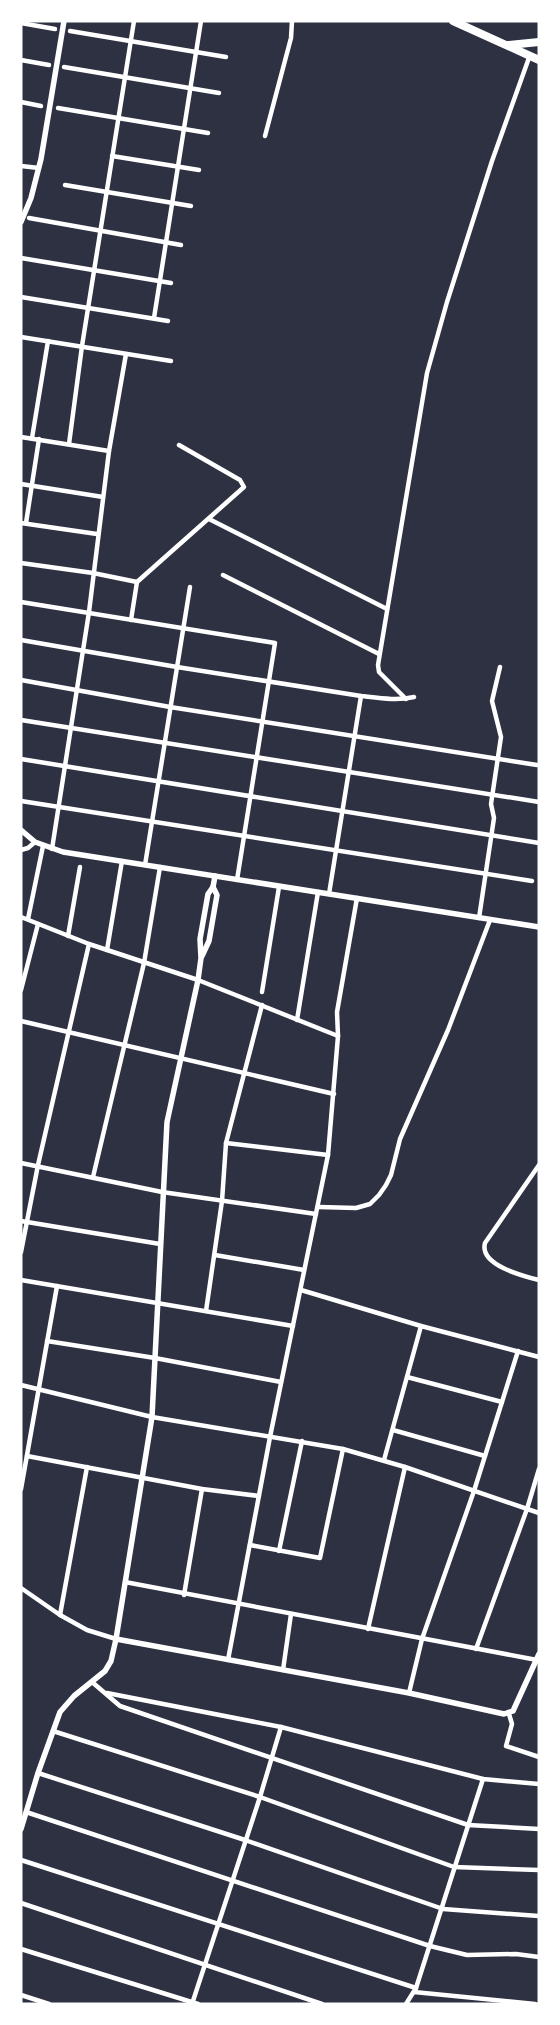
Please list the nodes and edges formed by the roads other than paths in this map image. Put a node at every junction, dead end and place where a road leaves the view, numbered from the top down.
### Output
1 (64, 21) edge
2 (134, 21) edge
3 (201, 21) edge
4 (292, 21) edge
5 (453, 21) edge
6 (21, 23) edge
7 (55, 29) dead end
8 (70, 31) dead end
9 (130, 41) junction
10 (539, 42) edge
11 (507, 45) junction
12 (196, 52) junction
13 (530, 56) junction
14 (226, 57) dead end
15 (21, 60) edge
16 (539, 60) edge
17 (49, 64) dead end
18 (64, 67) dead end
19 (125, 77) junction
20 (190, 88) junction
21 (219, 93) dead end
22 (21, 102) edge
23 (41, 106) dead end
24 (58, 108) dead end
25 (118, 118) junction
26 (184, 129) junction
27 (208, 133) dead end
28 (266, 136) dead end
29 (112, 156) junction
30 (21, 166) edge
31 (178, 166) junction
32 (40, 168) junction
33 (199, 170) dead end
34 (65, 185) dead end
35 (107, 192) junction
36 (172, 202) junction
37 (191, 206) dead end
38 (30, 218) dead end
39 (21, 222) edge
40 (100, 231) junction
41 (166, 242) junction
42 (181, 244) dead end
43 (21, 258) edge
44 (94, 270) junction
45 (160, 281) junction
46 (171, 283) dead end
47 (21, 297) edge
48 (88, 308) junction
49 (154, 318) junction
50 (168, 321) dead end
51 (21, 337) edge
52 (48, 341) junction
53 (82, 346) junction
54 (126, 354) junction
55 (172, 361) dead end
56 (21, 437) edge
57 (32, 438) junction
58 (39, 439) junction
59 (69, 444) junction
60 (179, 445) dead end
61 (109, 451) junction
62 (21, 484) edge
63 (31, 486) junction
64 (104, 497) junction
65 (209, 519) junction
66 (23, 523) edge
67 (97, 534) junction
68 (21, 563) edge
69 (93, 574) junction
70 (223, 575) dead end
71 (137, 582) junction
72 (190, 587) dead end
73 (21, 602) edge
74 (387, 609) junction
75 (88, 612) junction
76 (131, 620) junction
77 (183, 629) junction
78 (21, 640) edge
79 (82, 650) junction
80 (379, 654) junction
81 (177, 667) junction
82 (500, 667) dead end
83 (21, 680) edge
84 (269, 682) junction
85 (76, 689) junction
86 (361, 696) junction
87 (414, 697) dead end
88 (406, 699) junction
89 (170, 707) junction
90 (21, 720) edge
91 (262, 722) junction
92 (70, 728) junction
93 (354, 736) junction
94 (165, 744) junction
95 (257, 758) junction
96 (497, 758) junction
97 (21, 759) edge
98 (537, 765) dead end
99 (64, 766) junction
100 (349, 772) junction
101 (159, 781) junction
102 (492, 795) junction
103 (251, 796) junction
104 (21, 801) edge
105 (539, 802) edge
106 (58, 806) junction
107 (343, 810) junction
108 (152, 821) junction
109 (21, 830) edge
110 (244, 835) junction
111 (491, 835) junction
112 (35, 842) junction
113 (539, 843) edge
114 (43, 846) junction
115 (52, 849) junction
116 (21, 850) edge
117 (336, 850) junction
118 (122, 861) junction
119 (145, 865) junction
120 (80, 868) dead end
121 (160, 868) junction
122 (485, 873) junction
123 (215, 876) junction
124 (237, 880) junction
125 (532, 880) dead end
126 (279, 886) junction
127 (213, 887) junction
128 (318, 892) junction
129 (329, 894) junction
130 (356, 898) junction
131 (21, 917) edge
132 (479, 918) junction
133 (28, 919) junction
134 (490, 920) junction
135 (38, 924) junction
136 (539, 927) edge
137 (68, 936) junction
138 (89, 944) junction
139 (107, 950) junction
140 (201, 958) junction
141 (144, 963) junction
142 (198, 980) junction
143 (21, 990) edge
144 (262, 992) dead end
145 (262, 1005) junction
146 (297, 1020) junction
147 (21, 1021) edge
148 (68, 1032) junction
149 (338, 1036) junction
150 (124, 1045) junction
151 (181, 1058) junction
152 (243, 1073) junction
153 (334, 1094) junction
154 (226, 1144) junction
155 (328, 1156) junction
156 (21, 1162) edge
157 (38, 1165) junction
158 (539, 1165) edge
159 (93, 1177) junction
160 (162, 1192) junction
161 (222, 1202) junction
162 (318, 1207) junction
163 (316, 1214) junction
164 (21, 1221) edge
165 (27, 1222) junction
166 (160, 1244) junction
167 (21, 1252) edge
168 (215, 1255) junction
169 (304, 1270) junction
170 (21, 1280) edge
171 (539, 1280) edge
172 (57, 1286) junction
173 (300, 1290) junction
174 (157, 1303) junction
175 (206, 1311) junction
176 (293, 1326) junction
177 (421, 1326) junction
178 (47, 1341) junction
179 (518, 1351) junction
180 (539, 1357) edge
181 (155, 1358) junction
182 (407, 1377) junction
183 (281, 1382) junction
184 (21, 1385) edge
185 (38, 1391) junction
186 (502, 1402) junction
187 (152, 1416) junction
188 (393, 1430) junction
189 (270, 1437) junction
190 (302, 1442) junction
191 (343, 1449) junction
192 (27, 1456) junction
193 (485, 1456) junction
194 (384, 1460) junction
195 (87, 1467) junction
196 (405, 1467) junction
197 (539, 1469) edge
198 (143, 1479) junction
199 (21, 1489) edge
200 (202, 1489) junction
201 (474, 1491) junction
202 (259, 1496) junction
203 (526, 1509) junction
204 (539, 1513) edge
205 (250, 1545) junction
206 (279, 1551) junction
207 (125, 1582) junction
208 (21, 1588) edge
209 (184, 1595) junction
210 (238, 1605) junction
211 (291, 1614) junction
212 (60, 1615) junction
213 (368, 1629) junction
214 (116, 1639) junction
215 (422, 1639) junction
216 (476, 1649) junction
217 (538, 1657) edge
218 (228, 1660) junction
219 (283, 1670) junction
220 (92, 1682) junction
221 (107, 1693) junction
222 (409, 1693) junction
223 (509, 1714) junction
224 (281, 1727) junction
225 (53, 1731) junction
226 (273, 1757) junction
227 (539, 1757) edge
228 (38, 1773) junction
229 (482, 1779) junction
230 (539, 1784) edge
231 (260, 1797) junction
232 (26, 1812) junction
233 (468, 1825) junction
234 (21, 1829) edge
235 (539, 1829) edge
236 (245, 1840) junction
237 (21, 1860) edge
238 (454, 1866) junction
239 (539, 1870) edge
240 (232, 1880) junction
241 (21, 1903) edge
242 (442, 1909) junction
243 (539, 1916) edge
244 (218, 1924) junction
245 (430, 1946) junction
246 (21, 1948) edge
247 (539, 1957) edge
248 (204, 1964) junction
249 (415, 1990) junction
250 (21, 1995) edge
251 (192, 2003) edge
252 (50, 2004) edge
253 (198, 2004) edge
254 (322, 2004) edge
255 (406, 2004) edge
256 (536, 2004) edge

1 - 32 street
2 - 9 street
3 - 12 street
4 - 28 street
5 - 11 main road
6 - 7 street
8 - 9 street
9 - 12 street
9 - 19 street
10 - 11 main road
11 - 13 main road
12 - 14 street
12 - 20 street
13 - 16 main road
13 - 74 street
15 - 17 street
18 - 19 street
19 - 20 street
19 - 25 street
20 - 21 street
20 - 26 street
22 - 23 street
24 - 25 street
25 - 26 street
25 - 29 street
26 - 27 street
26 - 31 street
29 - 31 street
29 - 35 street
30 - 32 street
31 - 33 street
31 - 36 street
32 - 39 street
34 - 35 street
35 - 36 street
35 - 40 street
36 - 37 street
36 - 41 street
38 - 40 street
40 - 41 street
40 - 44 street
41 - 42 street
41 - 45 street
43 - 44 street
44 - 45 street
44 - 48 street
45 - 46 street
45 - 49 street
47 - 48 street
48 - 49 street
48 - 53 street
49 - 50 street
51 - 52 street
52 - 53 street
52 - 57 street
53 - 54 street
53 - 59 street
54 - 55 street
54 - 61 street
56 - 57 street
57 - 58 street
58 - 59 street
58 - 63 street
59 - 61 street
60 - 65 street
61 - 64 street
62 - 63 street
63 - 64 street
63 - 66 street
64 - 67 street
65 - 71 street
65 - 74 street
66 - 67 street
67 - 69 street
68 - 69 street
69 - 71 street
69 - 75 street
70 - 80 street
71 - 76 street
72 - 77 street
73 - 75 street
74 - 80 street
75 - 76 street
75 - 79 street
76 - 77 street
77 - 81 street
77 - 84 street
78 - 79 street
79 - 81 street
79 - 85 street
80 - 88 street
81 - 84 street
81 - 89 street
82 - 96 street
83 - 85 street
84 - 86 street
84 - 91 street
85 - 89 street
85 - 92 street
86 - 88 street
86 - 93 street
87 - 88 street
89 - 91 street
89 - 94 street
90 - 92 street
91 - 93 street
91 - 95 street
92 - 94 street
92 - 99 street
93 - 96 street
93 - 100 street
94 - 95 street
94 - 101 street
95 - 100 street
95 - 103 street
96 - 98 street
96 - 102 street
97 - 99 street
99 - 101 street
99 - 106 street
100 - 102 street
100 - 107 street
101 - 103 street
101 - 108 street
102 - 105 street
102 - 111 street
103 - 107 street
103 - 110 street
104 - 106 street
106 - 108 street
106 - 115 street
107 - 111 street
107 - 117 street
108 - 110 street
108 - 119 street
109 - 112 street
110 - 117 street
110 - 124 street
111 - 113 street
111 - 122 street
112 - 114 street
112 - 116 street
114 - 115 street
114 - 133 street
115 - 118 street
117 - 122 street
117 - 129 street
118 - 119 street
118 - 139 street
119 - 121 street
120 - 137 street
121 - 123 street
121 - 141 street
122 - 125 street
122 - 132 street
123 - 124 street
123 - 127 street
124 - 126 street
126 - 128 street
126 - 144 street
127 - 140 street
127 - 140 street
128 - 129 street
128 - 146 street
129 - 130 street
130 - 132 street
130 - 149 street
131 - 133 street
132 - 134 street
133 - 135 street
134 - 136 street
134 - 162 street
135 - 137 street
135 - 143 street
137 - 138 street
138 - 139 street
138 - 148 street
139 - 141 street
140 - 142 street
141 - 142 street
141 - 150 street
142 - 145 street
142 - 151 street
145 - 146 street
145 - 152 street
146 - 149 street
147 - 148 street
148 - 150 street
148 - 157 street
149 - 153 street
150 - 151 street
150 - 159 street
151 - 152 street
151 - 160 street
152 - 153 street
152 - 154 street
153 - 155 street
154 - 155 street
154 - 161 street
155 - 162 street
156 - 157 street
157 - 159 street
157 - 165 street
158 - 171 street
159 - 160 street
160 - 161 street
160 - 166 street
161 - 163 street
161 - 168 street
162 - 163 street
163 - 169 street
164 - 165 street
165 - 166 street
165 - 167 street
166 - 174 street
168 - 169 street
168 - 175 street
169 - 173 street
170 - 172 street
172 - 174 street
172 - 178 street
173 - 176 street
173 - 177 street
174 - 175 street
174 - 181 street
175 - 176 street
176 - 183 street
177 - 179 street
177 - 182 street
178 - 181 street
178 - 185 street
179 - 180 street
179 - 186 street
181 - 183 street
181 - 187 street
182 - 186 street
182 - 188 street
183 - 189 street
184 - 185 street
185 - 187 street
185 - 192 street
186 - 193 street
187 - 189 street
187 - 198 street
188 - 193 street
188 - 194 street
189 - 190 street
189 - 202 street
190 - 191 street
190 - 206 street
191 - 194 street
191 - 206 street
192 - 195 street
192 - 199 street
193 - 201 street
194 - 196 street
195 - 198 street
195 - 212 street
196 - 201 street
196 - 213 street
197 - 203 street
198 - 200 street
198 - 207 street
200 - 202 street
200 - 209 street
201 - 203 street
201 - 215 street
202 - 205 street
203 - 204 street
203 - 216 street
205 - 206 street
205 - 210 street
207 - 209 street
207 - 214 street
208 - 212 street
209 - 210 street
210 - 211 street
210 - 218 street
211 - 213 street
211 - 219 street
212 - 214 street
213 - 215 street
214 - 218 street
214 - 220 street
215 - 216 street
215 - 222 street
216 - 217 street
217 - 223 street
218 - 219 street
219 - 222 street
220 - 221 street
220 - 225 street
221 - 224 street
221 - 226 street
222 - 223 street
223 - 227 street
224 - 226 street
224 - 229 street
225 - 228 street
225 - 231 street
226 - 231 street
226 - 233 street
228 - 232 street
228 - 236 street
229 - 230 street
229 - 233 street
231 - 236 street
231 - 238 street
232 - 234 street
232 - 240 street
233 - 235 street
233 - 238 street
236 - 240 street
236 - 242 street
237 - 244 street
238 - 239 street
238 - 242 street
240 - 244 street
240 - 245 street
241 - 248 street
242 - 243 street
242 - 245 street
244 - 248 street
244 - 249 street
245 - 247 street
245 - 249 street
246 - 251 street
248 - 251 street
248 - 254 street
249 - 255 street
249 - 256 street
250 - 252 street
251 - 253 street

